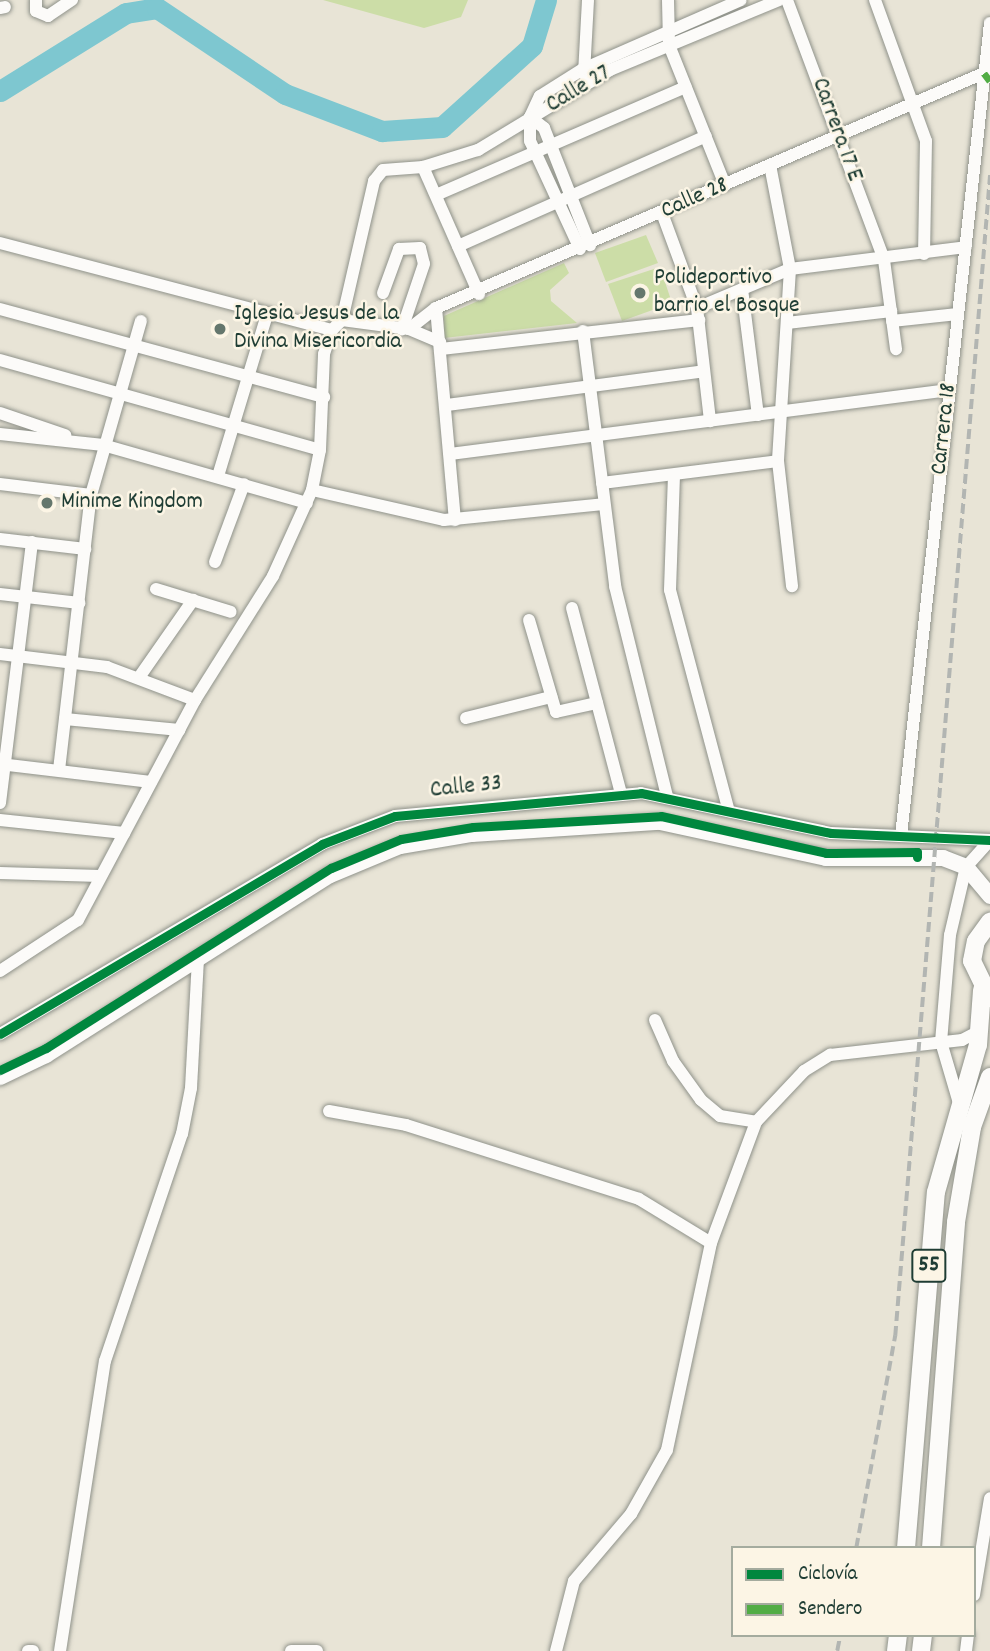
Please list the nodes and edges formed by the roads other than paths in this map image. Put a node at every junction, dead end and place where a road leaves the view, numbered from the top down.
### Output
1 (36, 0) edge
2 (72, 0) edge
3 (588, 0) edge
4 (668, 0) edge
5 (741, 0) edge
6 (779, 0) edge
7 (787, 0) edge
8 (875, 0) edge
9 (990, 23) edge
10 (668, 32) junction
11 (669, 45) junction
12 (583, 68) junction
13 (984, 73) junction
14 (585, 85) junction
15 (686, 87) junction
16 (914, 102) junction
17 (530, 117) junction
18 (839, 134) junction
19 (706, 136) junction
20 (551, 147) junction
21 (536, 153) junction
22 (770, 165) junction
23 (423, 167) junction
24 (726, 185) junction
25 (436, 195) junction
26 (571, 196) junction
27 (558, 201) junction
28 (662, 213) junction
29 (0, 243) edge
30 (458, 246) junction
31 (585, 247) junction
32 (966, 247) junction
33 (924, 254) junction
34 (884, 260) junction
35 (790, 269) junction
36 (742, 289) junction
37 (383, 293) dead end
38 (479, 294) junction
39 (436, 308) junction
40 (0, 309) edge
41 (698, 314) junction
42 (958, 314) junction
43 (267, 315) junction
44 (891, 316) junction
45 (342, 320) junction
46 (141, 321) dead end
47 (787, 323) junction
48 (406, 329) junction
49 (332, 330) junction
50 (583, 331) junction
51 (133, 345) junction
52 (440, 345) junction
53 (896, 349) dead end
54 (0, 360) edge
55 (704, 371) junction
56 (250, 377) junction
57 (589, 386) junction
58 (949, 390) junction
59 (119, 393) junction
60 (324, 397) junction
61 (447, 405) junction
62 (785, 412) junction
63 (0, 413) edge
64 (758, 415) junction
65 (710, 421) junction
66 (235, 426) junction
67 (0, 434) edge
68 (597, 437) junction
69 (86, 442) junction
70 (103, 445) junction
71 (320, 450) junction
72 (450, 454) junction
73 (778, 461) junction
74 (674, 475) junction
75 (218, 476) junction
76 (601, 483) junction
77 (0, 484) edge
78 (244, 484) junction
79 (312, 490) junction
80 (91, 495) junction
81 (307, 503) junction
82 (603, 504) junction
83 (455, 520) junction
84 (0, 539) edge
85 (32, 542) junction
86 (85, 549) junction
87 (215, 562) dead end
88 (792, 586) dead end
89 (156, 589) dead end
90 (0, 594) edge
91 (25, 597) junction
92 (193, 600) junction
93 (79, 603) junction
94 (572, 608) dead end
95 (231, 611) dead end
96 (528, 620) dead end
97 (0, 654) edge
98 (18, 656) junction
99 (72, 661) junction
100 (140, 676) junction
101 (551, 697) junction
102 (195, 700) junction
103 (597, 703) junction
104 (466, 718) dead end
105 (65, 719) junction
106 (179, 730) junction
107 (2, 764) edge
108 (59, 769) junction
109 (151, 782) junction
110 (621, 793) junction
111 (667, 796) junction
112 (0, 803) edge
113 (729, 811) junction
114 (0, 820) edge
115 (124, 833) junction
116 (901, 836) junction
117 (990, 840) edge
118 (965, 867) junction
119 (0, 873) edge
120 (100, 876) junction
121 (990, 896) edge
122 (990, 922) edge
123 (198, 960) junction
124 (0, 971) edge
125 (986, 994) edge
126 (655, 1020) dead end
127 (981, 1031) junction
128 (0, 1034) edge
129 (941, 1042) junction
130 (0, 1077) edge
131 (990, 1077) edge
132 (959, 1103) junction
133 (329, 1111) dead end
134 (756, 1122) junction
135 (711, 1243) junction
136 (990, 1499) edge
137 (906, 1546) edge
138 (931, 1546) edge
139 (985, 1567) edge
140 (976, 1590) edge
141 (60, 1651) edge
142 (291, 1651) edge
143 (317, 1651) edge
144 (556, 1651) edge

1 - 2 street
3 - 12 street
4 - 10 street
5 - 10 street, Calle 27
6 - 11 street, Calle 27
7 - 18 street, Carrera 17 E
8 - 16 street
9 - 13 street, Carrera 18
10 - 11 street
10 - 12 street, Calle 27
11 - 14 street, Calle 27
11 - 15 street
12 - 14 street
12 - 17 street, Calle 27
13 - 16 street, Calle 28
13 - 32 street, Carrera 18
14 - 17 street, Calle 27
15 - 19 street
15 - 20 street
16 - 18 street, Calle 28
16 - 33 street
17 - 20 street
17 - 21 street
17 - 23 street
18 - 22 street, Calle 28
18 - 34 street, Carrera 17 E
19 - 24 street
19 - 26 street
20 - 21 street
20 - 26 street
21 - 25 street
21 - 27 street
22 - 24 street, Calle 28
22 - 35 street
23 - 25 street
23 - 45 street
24 - 28 street, Calle 28
25 - 30 street
26 - 27 street
26 - 31 street
27 - 30 street
27 - 31 street
28 - 31 street, Calle 28
28 - 41 street
29 - 43 street
30 - 38 street
31 - 38 street, Calle 28
32 - 33 street
32 - 42 street, Carrera 18
33 - 34 street
34 - 35 street
34 - 44 street, Carrera 17 E
35 - 36 street
35 - 47 street
36 - 41 street
36 - 64 street
37 - 48 street
38 - 39 street, Calle 28
39 - 48 street, Calle 28
39 - 52 street
40 - 51 street
41 - 50 street
41 - 55 street
42 - 44 street
42 - 58 street, Carrera 18
43 - 49 street
43 - 56 street
44 - 47 street
44 - 53 street, Carrera 17 E
45 - 48 street
45 - 49 street
46 - 51 street
47 - 62 street
48 - 52 street
49 - 60 street
50 - 52 street
50 - 57 street
51 - 56 street
51 - 59 street
52 - 61 street
54 - 59 street
55 - 57 street
55 - 65 street
56 - 60 street
56 - 66 street
57 - 61 street
57 - 68 street
58 - 62 street
58 - 116 street, Carrera 18
59 - 66 street
59 - 70 street
60 - 71 street
61 - 72 street
62 - 64 street
62 - 73 street
63 - 69 street
64 - 65 street
65 - 68 street
66 - 71 street
66 - 75 street
67 - 69 street
68 - 72 street
68 - 76 street
69 - 70 street
70 - 75 street
70 - 80 street
71 - 79 street
72 - 83 street
73 - 74 street
73 - 88 street
74 - 76 street
74 - 113 street
75 - 78 street
76 - 82 street
77 - 80 street
78 - 81 street
78 - 87 street
79 - 81 street
79 - 83 street
80 - 86 street
81 - 102 street
82 - 83 street
82 - 111 street
84 - 85 street
85 - 86 street
85 - 91 street
86 - 93 street
89 - 92 street
90 - 91 street
91 - 93 street
91 - 98 street
92 - 95 street
92 - 100 street
93 - 99 street
94 - 103 street
96 - 101 street
97 - 98 street
98 - 99 street
98 - 107 street
99 - 100 street
99 - 105 street
100 - 102 street
101 - 103 street
101 - 104 street
102 - 106 street
103 - 110 street
105 - 106 street
105 - 108 street
106 - 109 street
107 - 108 street
107 - 112 street
108 - 109 street
109 - 115 street
110 - 111 street, Calle 33
110 - 128 street, Calle 33
111 - 113 street, Calle 33
113 - 116 street, Calle 33
114 - 115 street
115 - 120 street
116 - 117 street, Calle 33
117 - 118 street
118 - 121 main road
118 - 123 main road
118 - 129 street
119 - 120 street
120 - 124 street
122 - 125 highway, 55
123 - 130 main road
123 - 141 street
125 - 127 highway, 55
126 - 134 street
127 - 129 street
127 - 132 highway, 55
129 - 132 street
129 - 134 street
131 - 138 highway, 55
132 - 137 highway, 55
133 - 135 street
134 - 135 street
135 - 144 street
136 - 139 street
139 - 140 street
142 - 143 street

